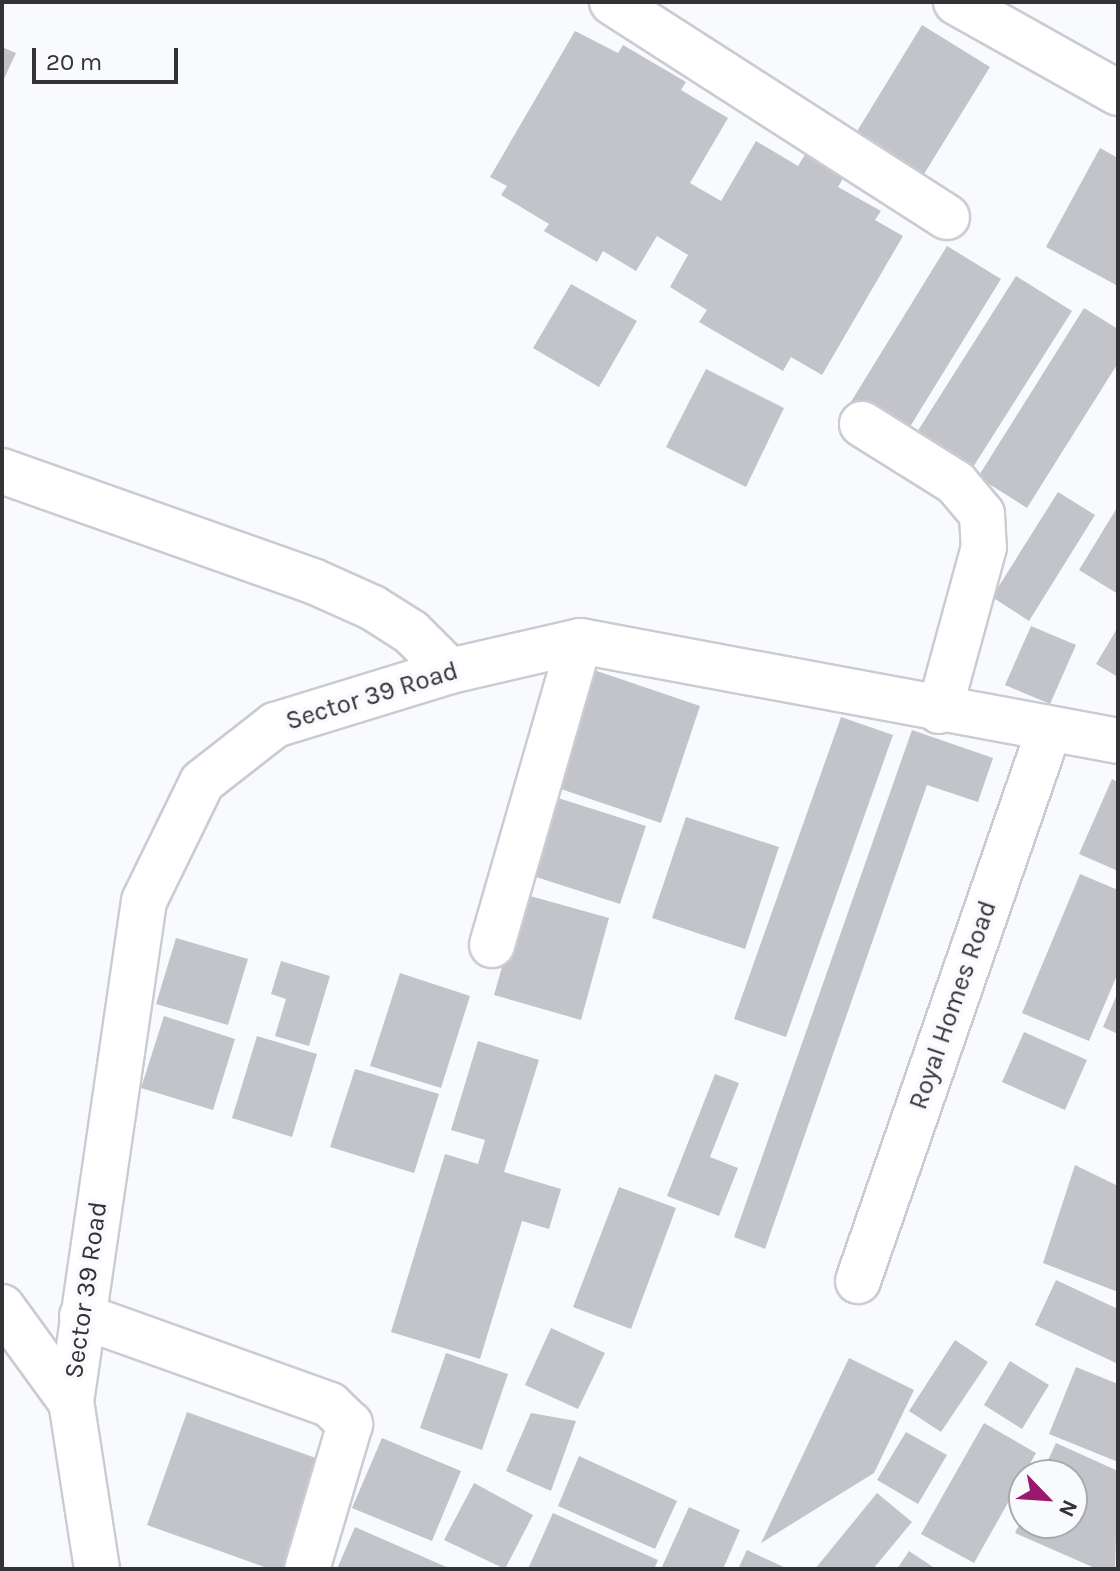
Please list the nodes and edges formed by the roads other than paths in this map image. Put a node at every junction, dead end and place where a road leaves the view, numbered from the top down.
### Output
1 (612, 2) edge
2 (956, 2) edge
3 (1118, 93) edge
4 (947, 217) dead end
5 (862, 424) dead end
6 (2, 471) edge
7 (580, 641) junction
8 (450, 671) junction
9 (939, 711) junction
10 (1049, 730) junction
11 (1118, 741) edge
12 (492, 945) dead end
13 (858, 1281) dead end
14 (2, 1307) edge
15 (82, 1316) junction
16 (71, 1402) junction
17 (97, 1569) edge
18 (307, 1569) edge

1 - 4 street
2 - 3 street
5 - 9 street
6 - 8 street
7 - 8 street, Sector 39 Road
7 - 9 street, Sector 39 Road
7 - 12 street
8 - 15 street, Sector 39 Road
9 - 10 street, Sector 39 Road
10 - 11 street, Sector 39 Road
10 - 13 street, Royal Homes Road
14 - 16 street
15 - 16 street, Sector 39 Road
15 - 18 street
16 - 17 street, Sector 39 Road

